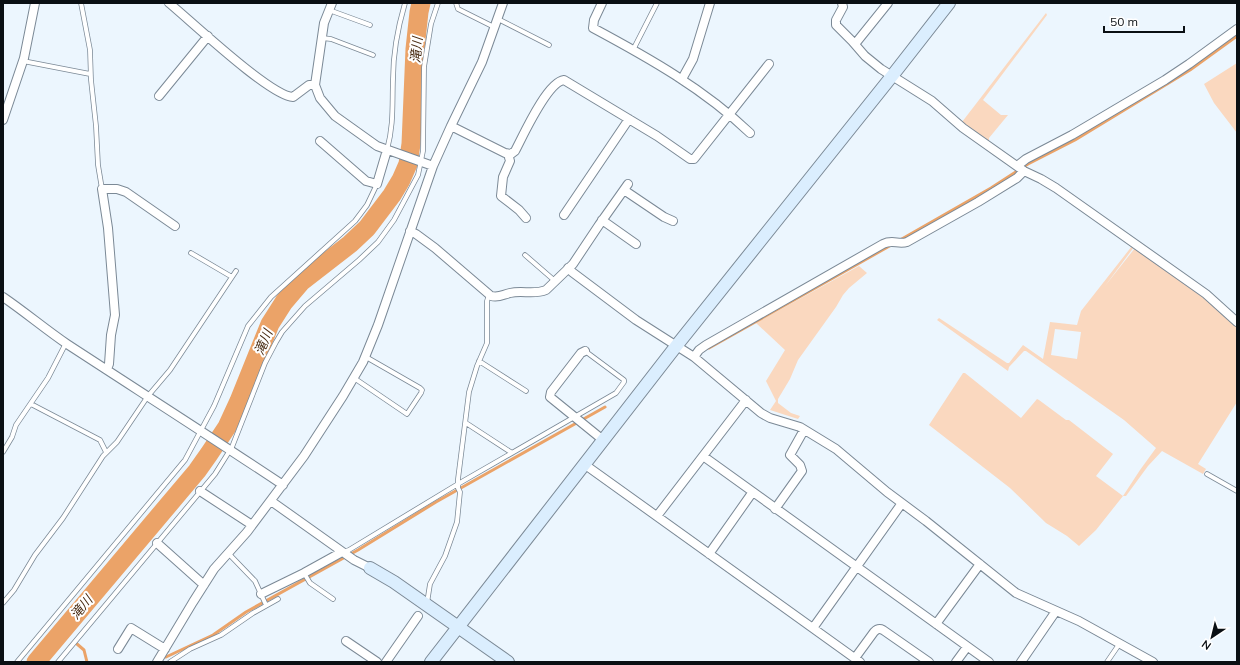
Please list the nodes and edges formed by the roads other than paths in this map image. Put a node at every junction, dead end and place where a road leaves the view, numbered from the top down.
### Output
1 (34, 3) edge
2 (81, 3) edge
3 (405, 3) edge
4 (438, 3) edge
5 (456, 3) edge
6 (503, 3) edge
7 (602, 3) edge
8 (658, 3) edge
9 (710, 3) edge
10 (842, 3) edge
11 (888, 3) edge
12 (949, 3) edge
13 (171, 4) edge
14 (330, 6) edge
15 (498, 19) junction
16 (370, 25) dead end
17 (495, 27) junction
18 (1237, 29) edge
19 (208, 36) junction
20 (321, 38) junction
21 (855, 44) junction
22 (549, 45) dead end
23 (633, 50) junction
24 (373, 55) dead end
25 (23, 61) junction
26 (770, 64) dead end
27 (90, 74) junction
28 (892, 76) junction
29 (682, 79) junction
30 (315, 85) junction
31 (159, 96) dead end
32 (730, 114) junction
33 (629, 119) junction
34 (3, 120) edge
35 (451, 126) junction
36 (750, 133) dead end
37 (320, 141) dead end
38 (389, 150) junction
39 (508, 154) junction
40 (419, 161) junction
41 (434, 166) junction
42 (1021, 169) junction
43 (377, 184) junction
44 (102, 189) junction
45 (564, 215) dead end
46 (526, 218) dead end
47 (602, 220) junction
48 (673, 221) dead end
49 (175, 226) dead end
50 (410, 231) junction
51 (636, 244) dead end
52 (191, 253) dead end
53 (525, 255) dead end
54 (568, 268) junction
55 (236, 271) dead end
56 (232, 277) junction
57 (555, 281) junction
58 (489, 294) junction
59 (3, 297) edge
60 (1237, 322) edge
61 (66, 343) junction
62 (677, 345) junction
63 (585, 351) joint
64 (366, 356) junction
65 (694, 357) junction
66 (479, 361) junction
67 (107, 369) junction
68 (354, 378) junction
69 (526, 391) dead end
70 (148, 396) junction
71 (746, 400) junction
72 (31, 404) junction
73 (575, 417) junction
74 (466, 423) junction
75 (804, 430) junction
76 (201, 432) junction
77 (603, 440) junction
78 (229, 450) junction
79 (3, 452) edge
80 (106, 452) junction
81 (512, 453) junction
82 (703, 456) junction
83 (584, 464) junction
84 (1207, 474) dead end
85 (283, 485) junction
86 (458, 488) junction
87 (200, 491) junction
88 (1237, 491) edge
89 (752, 493) junction
90 (271, 501) junction
91 (902, 503) junction
92 (775, 509) junction
93 (657, 516) junction
94 (252, 525) junction
95 (157, 543) junction
96 (342, 552) junction
97 (228, 553) junction
98 (709, 554) junction
99 (980, 564) junction
100 (856, 567) junction
101 (370, 568) joint
102 (306, 576) junction
103 (204, 585) junction
104 (278, 599) dead end
105 (332, 599) dead end
106 (264, 600) junction
107 (3, 603) edge
108 (427, 605) junction
109 (1056, 611) junction
110 (418, 616) dead end
111 (936, 624) junction
112 (458, 627) junction
113 (813, 628) junction
114 (346, 641) dead end
115 (1120, 643) junction
116 (967, 647) junction
117 (118, 649) dead end
118 (165, 650) junction
119 (857, 660) edge
120 (17, 662) edge
121 (58, 662) edge
122 (157, 662) edge
123 (170, 662) edge
124 (377, 662) edge
125 (386, 662) edge
126 (431, 662) edge
127 (508, 662) edge
128 (929, 662) edge
129 (956, 662) edge
130 (989, 662) edge
131 (1021, 662) edge
132 (1108, 662) edge
133 (1153, 662) edge

1 - 25 street
2 - 27 lane
3 - 38 lane
4 - 40 lane
5 - 17 lane
6 - 15 street
7 - 23 street
8 - 23 lane
9 - 29 street
10 - 21 street
11 - 21 street
12 - 28 street
13 - 19 street
14 - 16 lane
14 - 20 street
15 - 17 street
15 - 22 lane
17 - 35 street
18 - 42 street
19 - 30 street
19 - 31 street
20 - 24 lane
20 - 30 street
21 - 28 street
23 - 29 street
25 - 27 lane
25 - 34 street
26 - 32 street
27 - 44 lane
28 - 42 street
28 - 62 street
29 - 32 street
30 - 38 street
32 - 33 street
32 - 36 street
33 - 39 street
33 - 45 street
35 - 39 street
35 - 41 street
37 - 43 street
38 - 40 street
38 - 43 street
39 - 46 street
40 - 41 street
40 - 78 lane
41 - 50 street
42 - 60 street
42 - 65 street
43 - 76 lane
44 - 49 street
44 - 67 street
47 - 48 street
47 - 51 street
47 - 54 street
50 - 58 street
50 - 64 street
52 - 56 lane
53 - 57 lane
54 - 57 street
54 - 62 street
55 - 56 lane
56 - 70 lane
57 - 58 street
58 - 66 lane
59 - 61 street
61 - 67 street
61 - 72 lane
62 - 65 street
62 - 77 street
63 - 73 street
63 - 73 lane
64 - 68 street
64 - 68 lane
65 - 71 street
66 - 69 lane
66 - 74 lane
67 - 70 street
68 - 85 street
70 - 76 street
70 - 80 lane
71 - 75 street
71 - 82 street
72 - 79 lane
72 - 80 lane
73 - 77 street
73 - 81 lane
74 - 81 lane
74 - 86 lane
75 - 91 street
75 - 92 street
76 - 78 street
76 - 120 lane
77 - 83 street
78 - 85 street
78 - 87 lane
80 - 107 lane
81 - 86 lane
82 - 89 street
82 - 93 street
83 - 93 street
83 - 112 street
84 - 88 lane
85 - 90 street
86 - 96 lane
86 - 108 lane
87 - 94 street
87 - 95 lane
89 - 92 street
89 - 98 street
90 - 94 street
90 - 96 street
91 - 99 street
91 - 100 street
92 - 100 street
93 - 98 street
94 - 97 street
95 - 103 street
95 - 121 lane
96 - 101 street
96 - 102 street
97 - 103 street
97 - 106 lane
98 - 113 street
99 - 109 street
99 - 111 street
100 - 111 street
100 - 113 street
101 - 108 street
102 - 105 lane
102 - 106 street
103 - 118 street
104 - 106 lane
106 - 123 lane
108 - 112 street
109 - 115 street
109 - 131 street
110 - 125 street
111 - 116 street
112 - 126 street
112 - 127 street
113 - 119 street
114 - 124 street
115 - 132 lane
115 - 133 street
116 - 129 street
116 - 130 street
117 - 118 street
118 - 122 street
119 - 128 street

